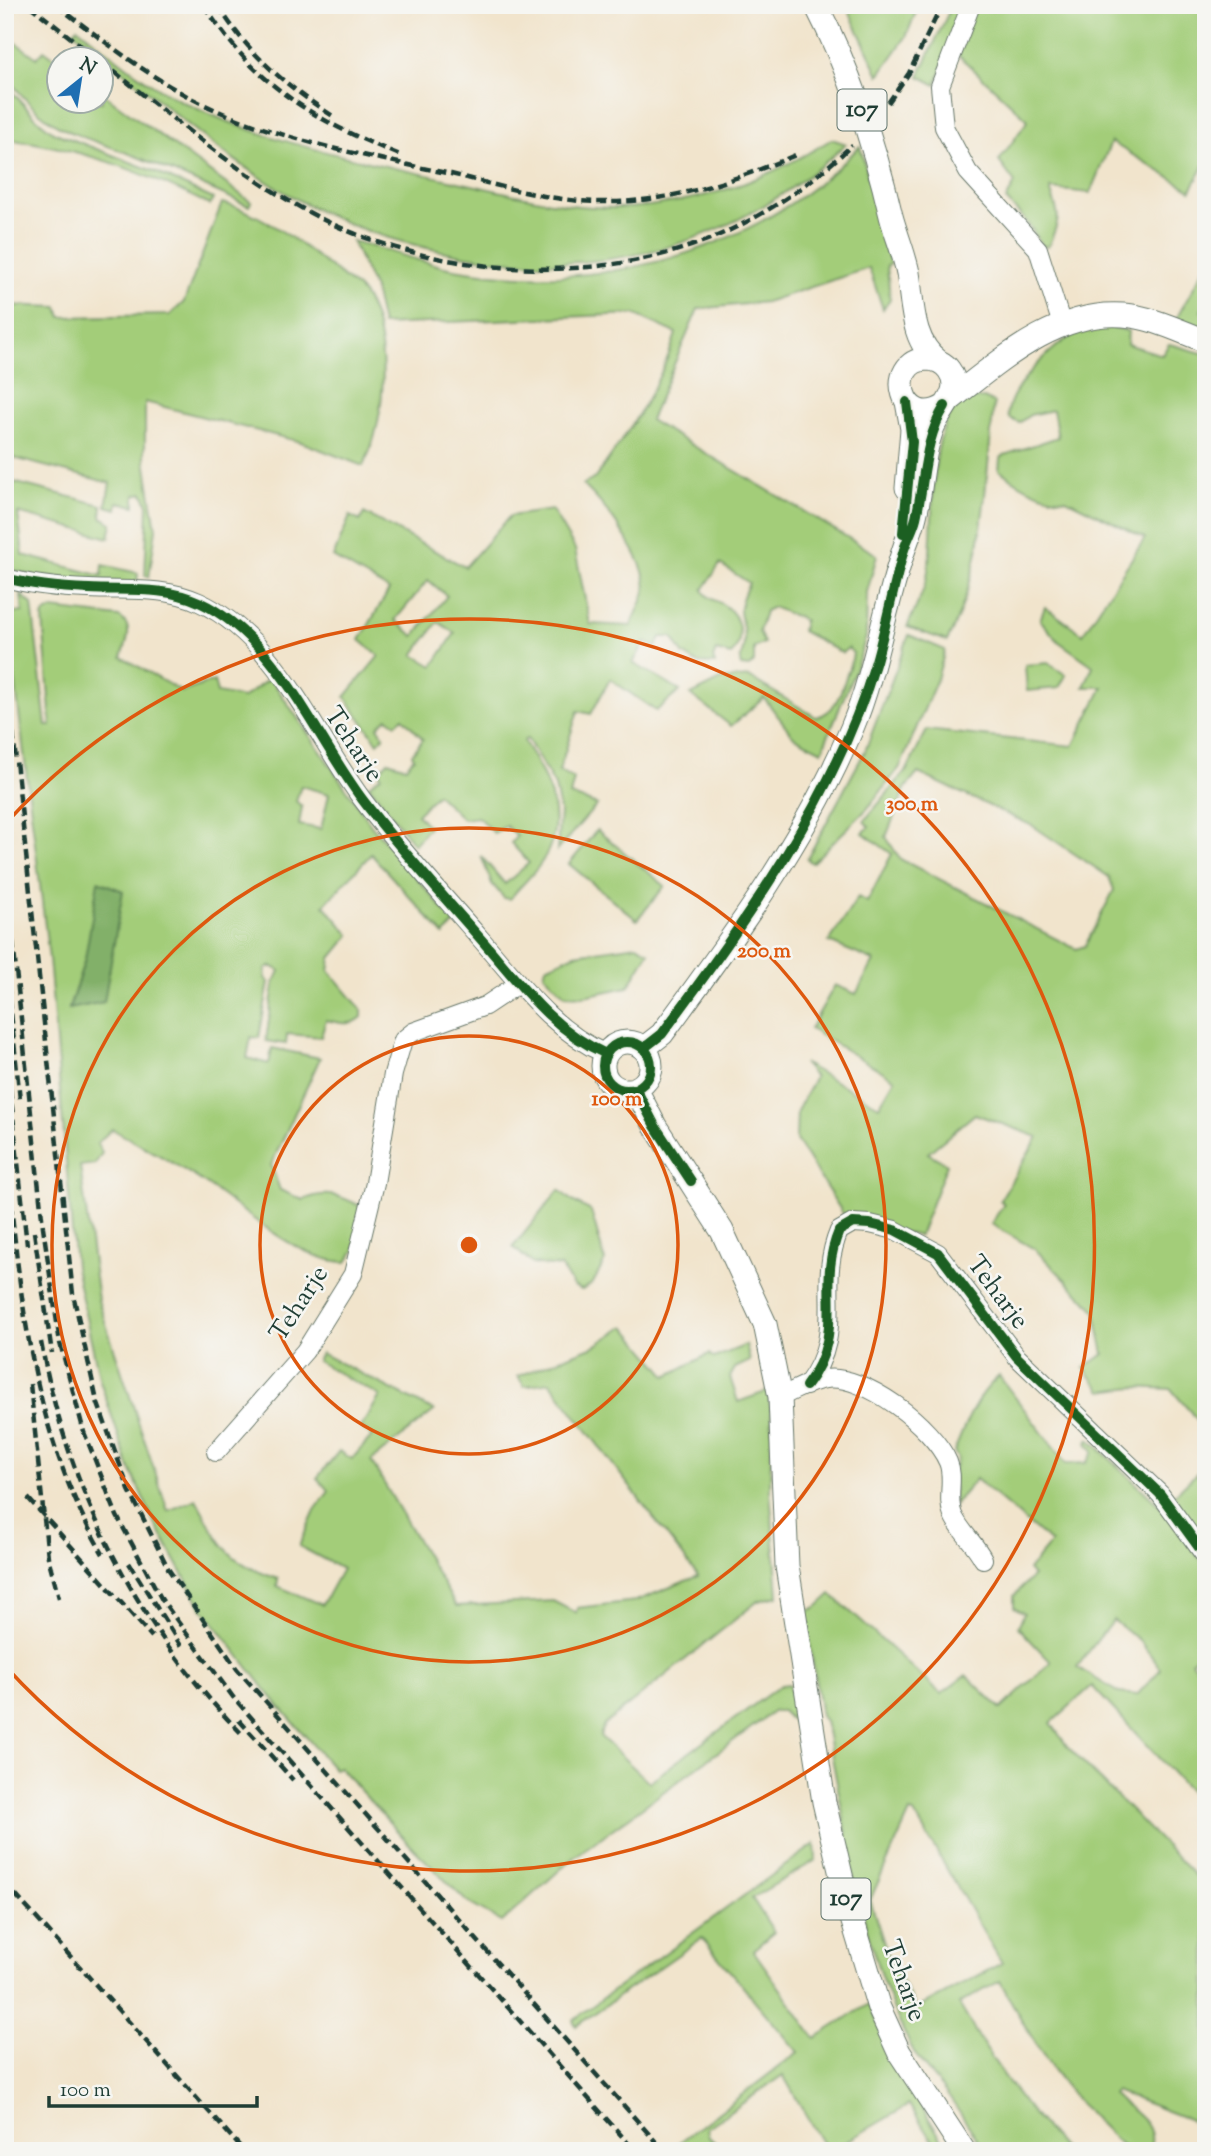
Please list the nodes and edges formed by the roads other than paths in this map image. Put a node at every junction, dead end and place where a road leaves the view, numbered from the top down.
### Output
1 (816, 5) edge
2 (971, 5) edge
3 (892, 220) junction
4 (1062, 325) junction
5 (1206, 341) edge
6 (939, 362) junction
7 (1000, 362) junction
8 (906, 371) junction
9 (907, 402) junction
10 (948, 402) junction
11 (903, 551) junction
12 (5, 578) edge
13 (518, 984) junction
14 (644, 1048) junction
15 (606, 1054) junction
16 (636, 1089) junction
17 (806, 1386) junction
18 (780, 1397) junction
19 (216, 1452) dead end
20 (1206, 1557) edge
21 (983, 1559) dead end
22 (964, 2151) edge

1 - 3 main road, 107
2 - 4 street
3 - 6 main road, 107
3 - 8 main road, 107
4 - 5 main road
4 - 7 main road
6 - 7 main road
6 - 8 main road
6 - 10 main road, 107
7 - 10 main road
8 - 9 main road, 107
9 - 10 main road
9 - 11 main road, 107
10 - 11 main road, 107
11 - 14 main road, 107
12 - 13 street, Teharje
13 - 15 street, Teharje
13 - 19 street, Teharje
14 - 15 main road
14 - 16 main road
15 - 16 main road
16 - 18 main road, Teharje / 107
17 - 18 street
17 - 20 street, Teharje
17 - 21 street
18 - 22 main road, Teharje / 107

